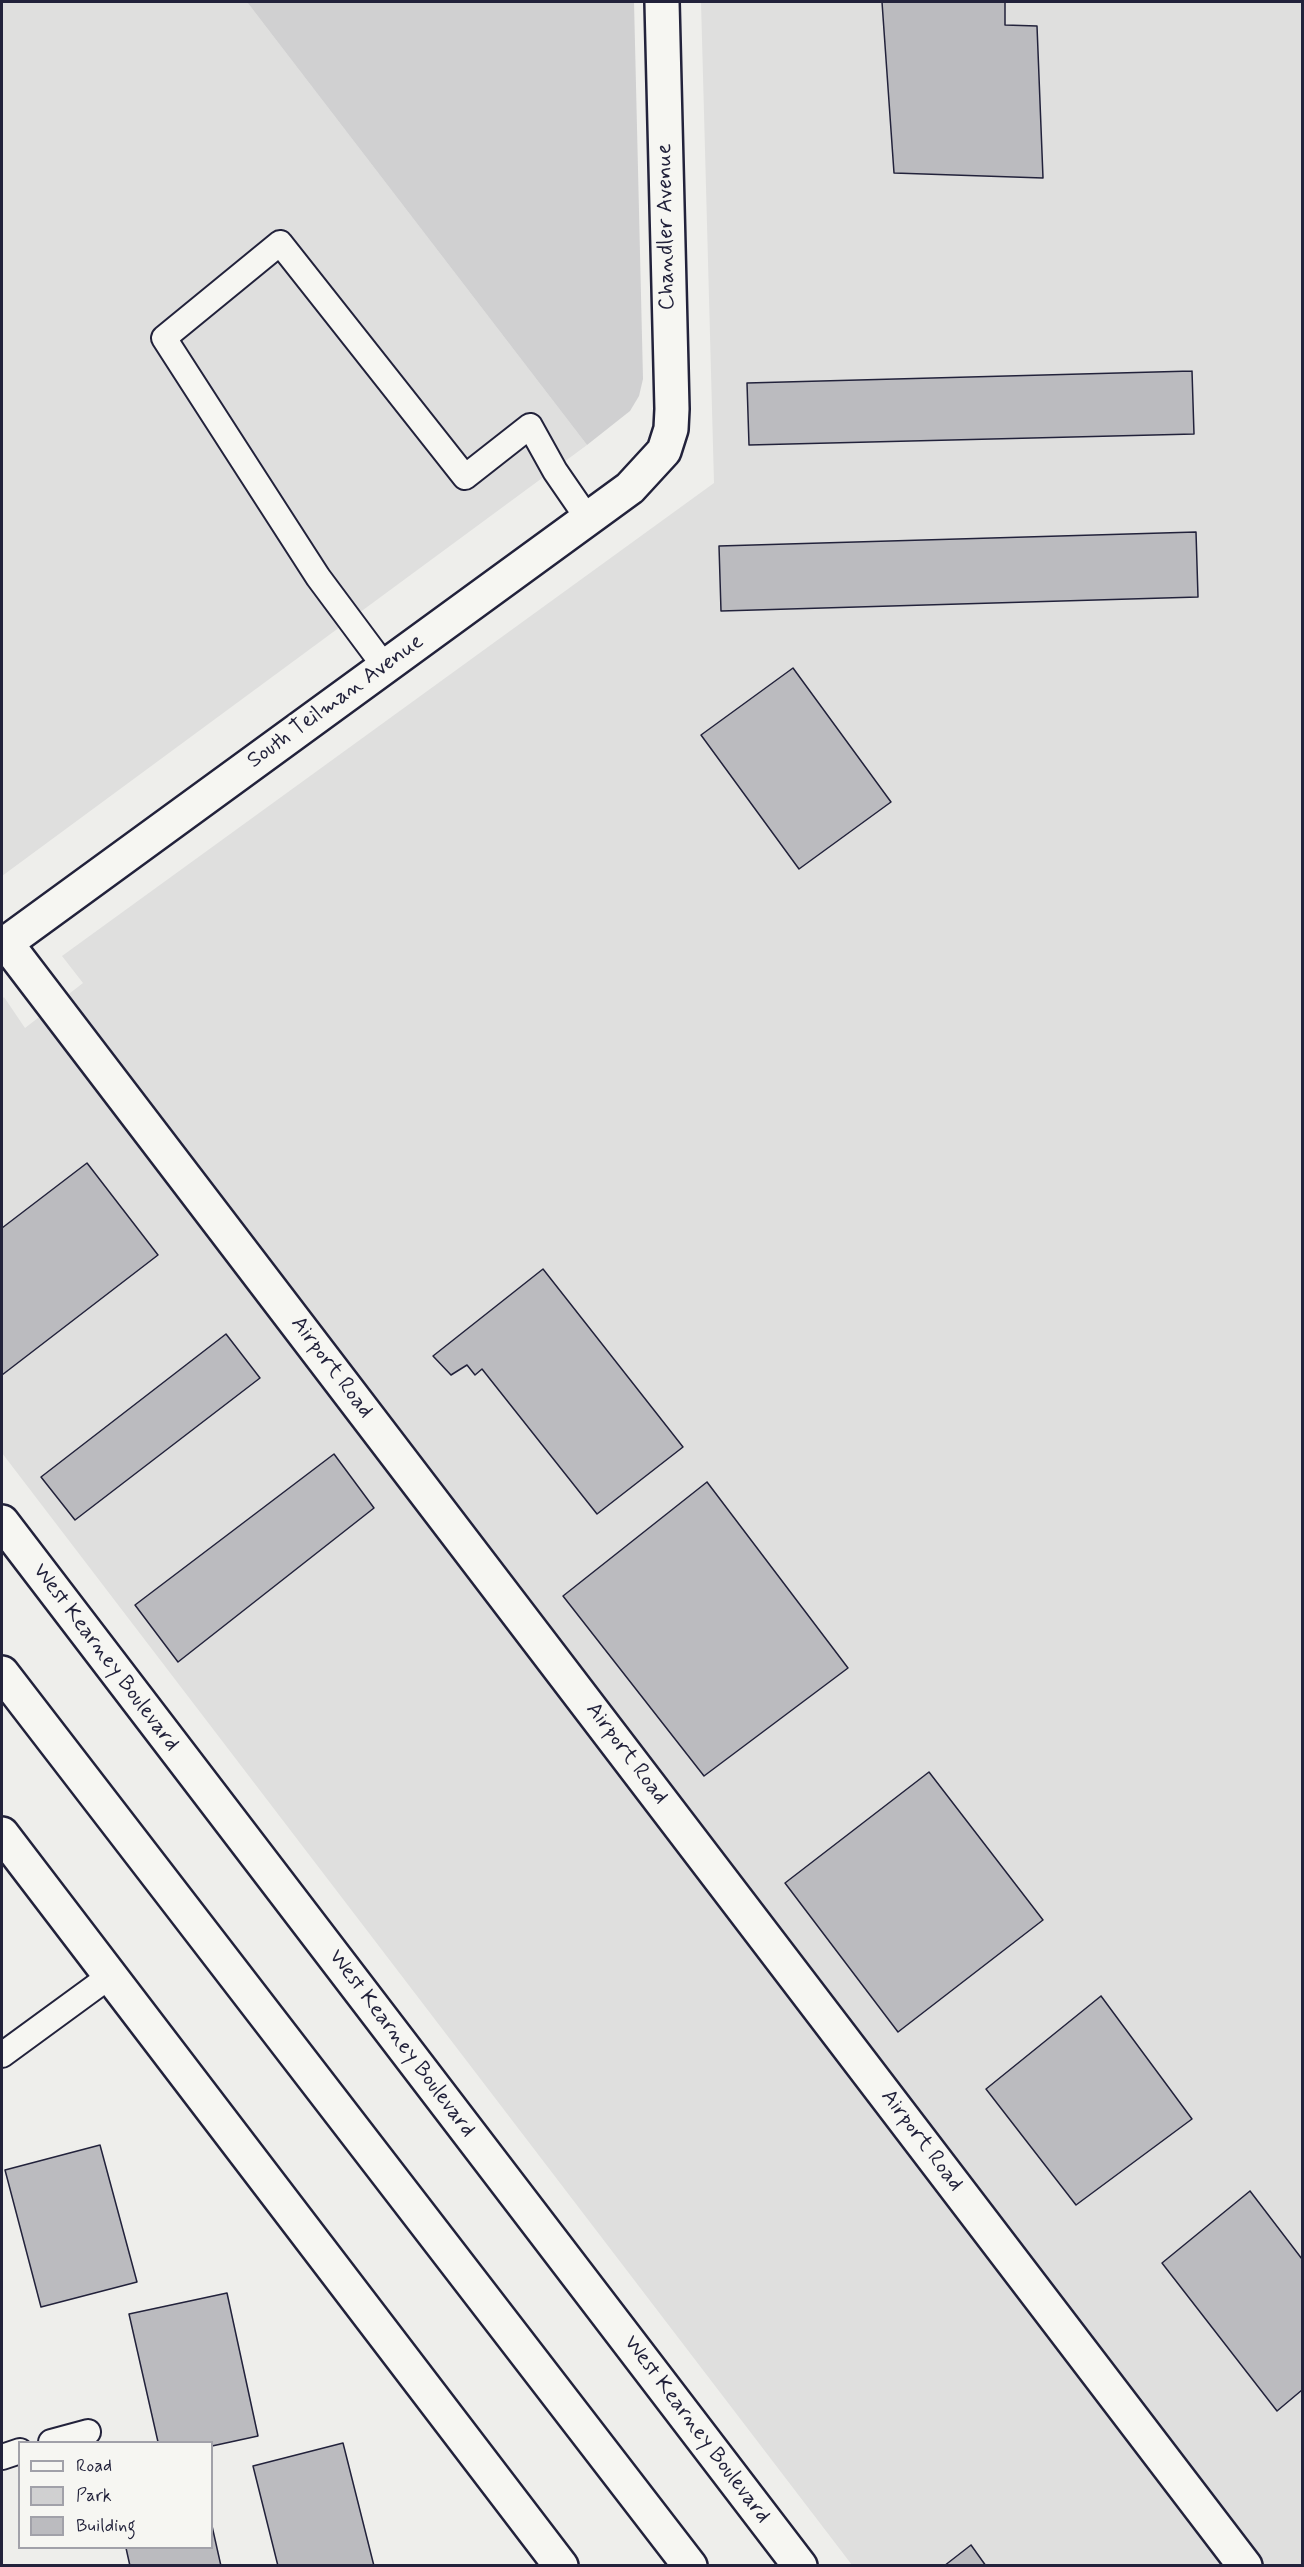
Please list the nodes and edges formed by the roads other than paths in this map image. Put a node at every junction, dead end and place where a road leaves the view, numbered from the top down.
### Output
1 (662, 2) edge
2 (664, 451) joint
3 (588, 519) junction
4 (384, 667) junction
5 (4, 945) edge
6 (2, 1522) edge
7 (2, 1672) edge
8 (2, 1834) edge
9 (110, 1976) junction
10 (2, 2055) edge
11 (88, 2432) dead end
12 (55, 2441) edge
13 (18, 2452) edge
14 (2, 2457) edge
15 (561, 2565) edge
16 (690, 2565) edge
17 (800, 2565) edge
18 (1245, 2565) edge

1 - 2 street, Chandler Avenue
2 - 3 street, South Teilman Avenue
3 - 4 street, South Teilman Avenue
3 - 4 lane
4 - 5 street, South Teilman Avenue
5 - 18 street, Airport Road
6 - 17 street, West Kearney Boulevard
7 - 16 street
8 - 9 street
9 - 10 lane
9 - 15 street
11 - 12 lane
13 - 14 lane

